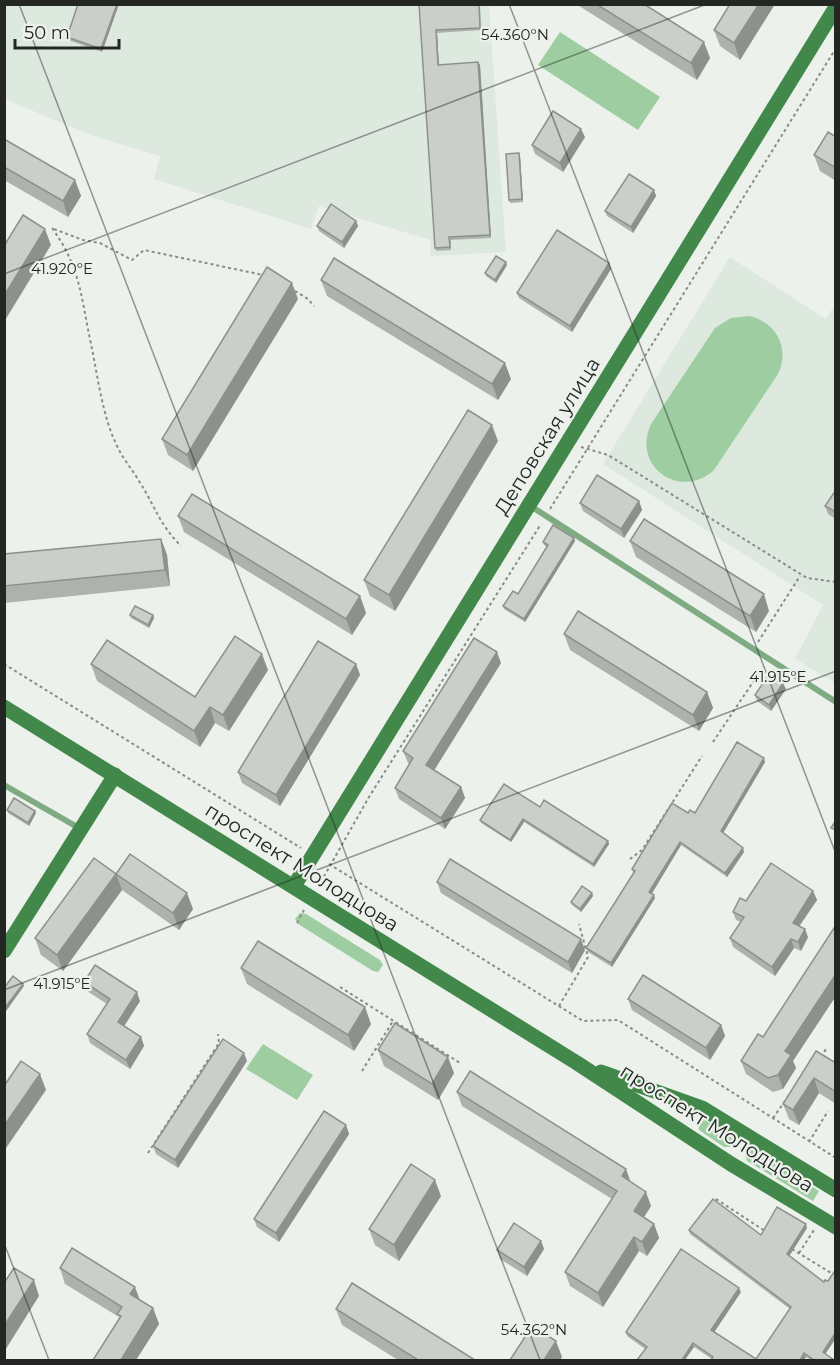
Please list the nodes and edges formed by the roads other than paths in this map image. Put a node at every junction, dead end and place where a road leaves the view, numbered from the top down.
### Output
1 (836, 7) edge
2 (529, 505) junction
3 (836, 702) edge
4 (4, 707) edge
5 (115, 775) junction
6 (4, 785) edge
7 (81, 829) junction
8 (294, 886) junction
9 (4, 951) edge
10 (577, 1063) junction
11 (836, 1190) edge
12 (836, 1227) edge

1 - 2 main road, Деповская улица
2 - 3 lane
2 - 8 main road, Деповская улица
4 - 5 main road, проспект Молодцова
5 - 7 main road
5 - 8 main road, проспект Молодцова
6 - 7 lane
7 - 9 main road
8 - 10 main road, проспект Молодцова
10 - 11 main road, проспект Молодцова
10 - 12 main road, проспект Молодцова

